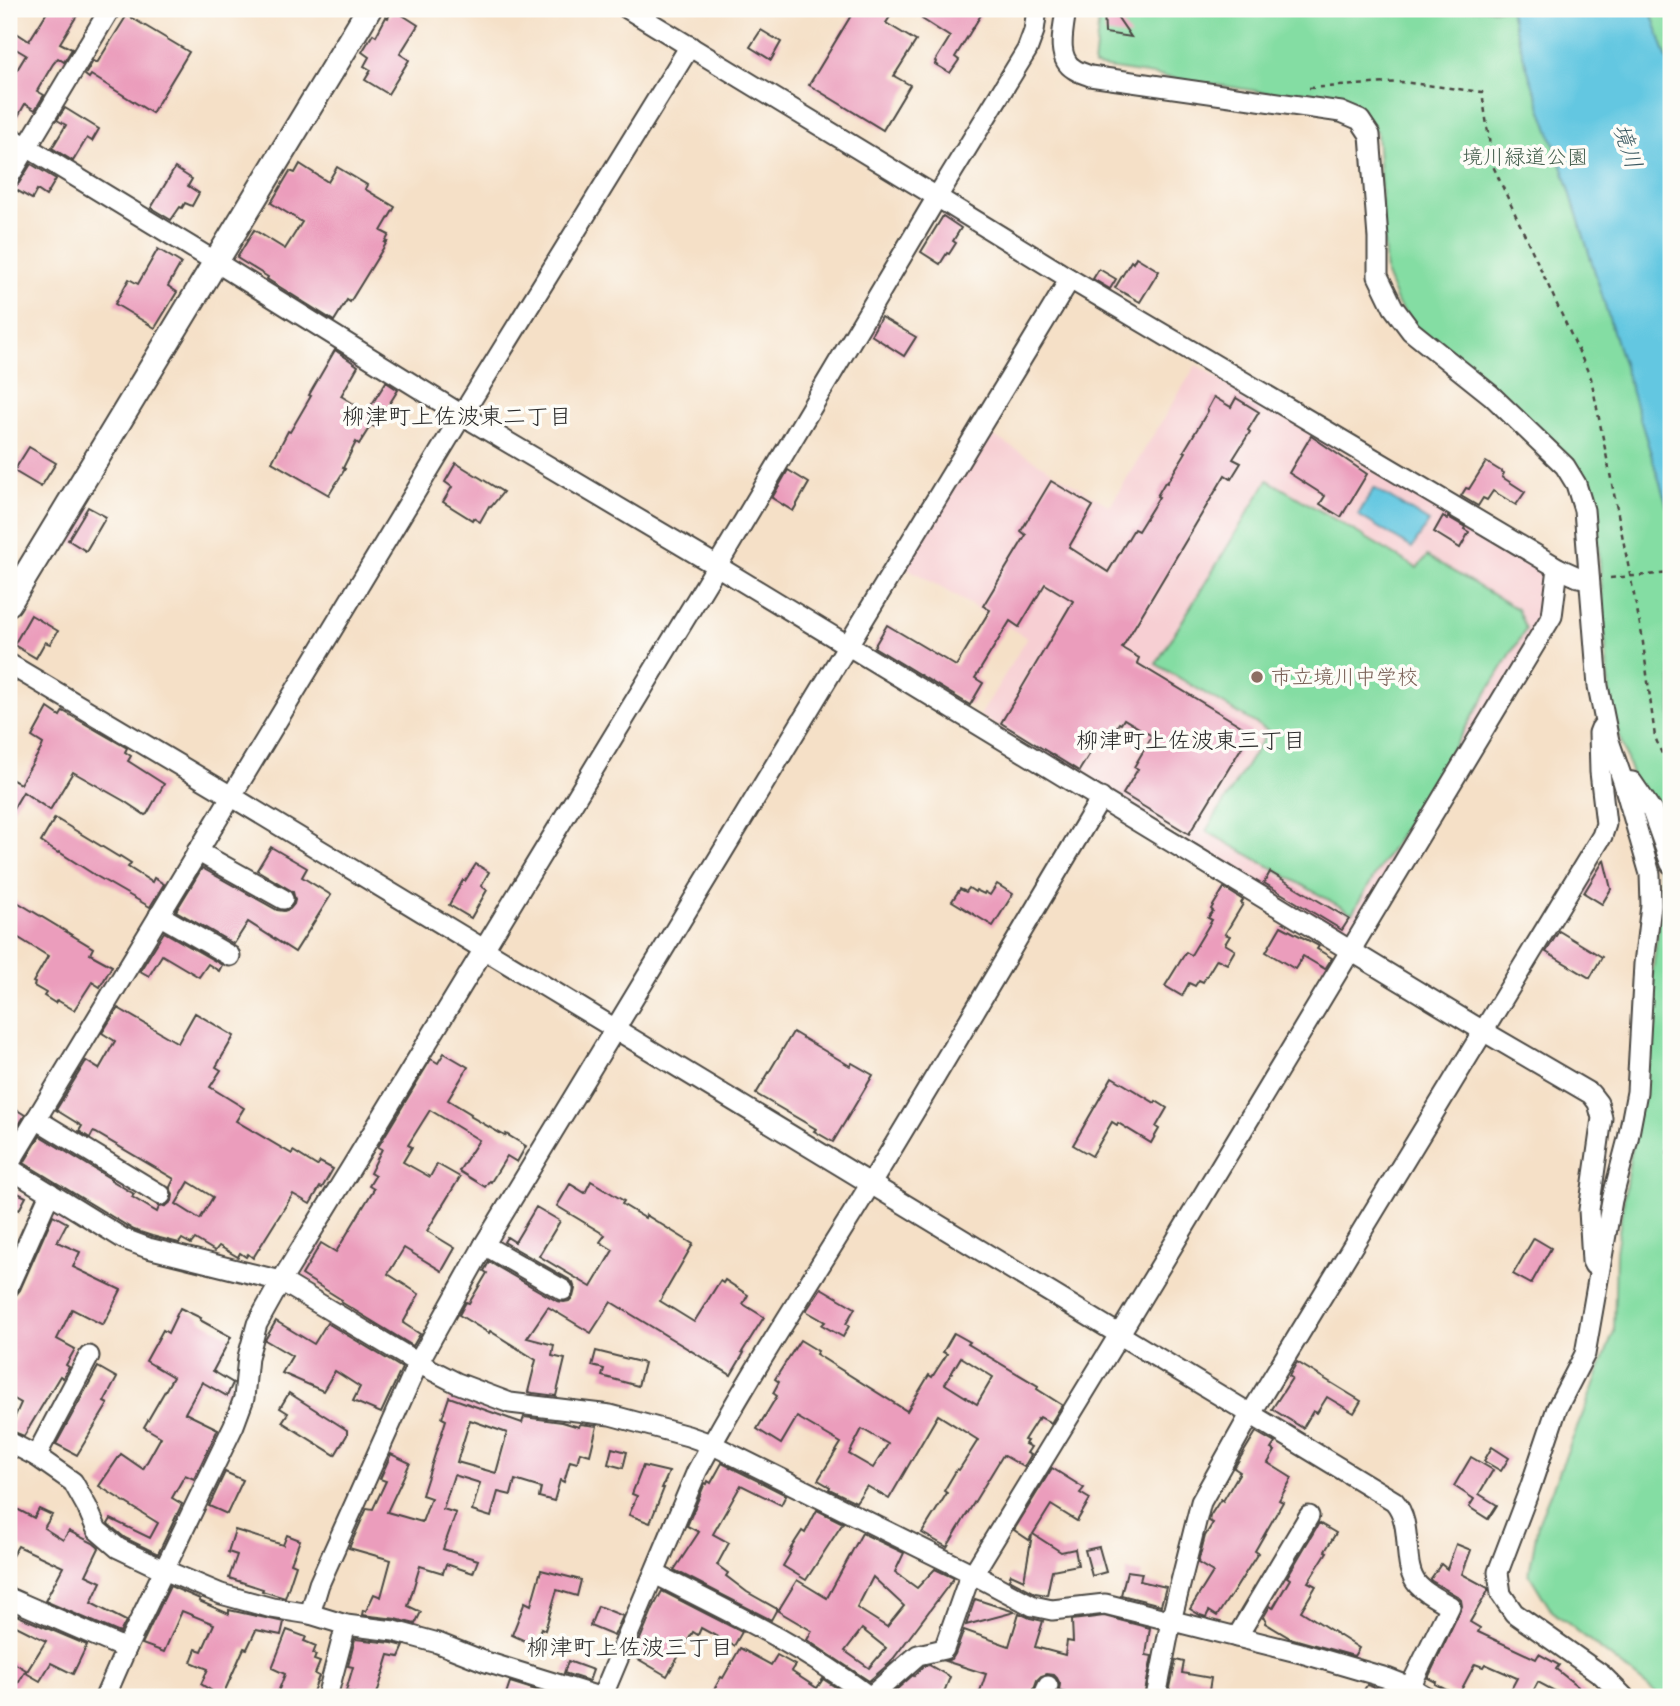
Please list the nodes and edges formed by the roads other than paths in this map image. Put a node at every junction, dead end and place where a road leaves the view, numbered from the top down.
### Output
1 (110, 9) edge
2 (369, 9) edge
3 (628, 9) edge
4 (1037, 9) edge
5 (1066, 9) edge
6 (690, 46) junction
7 (9, 136) edge
8 (27, 147) junction
9 (9, 177) edge
10 (937, 197) junction
11 (216, 262) junction
12 (1070, 279) junction
13 (462, 415) junction
14 (717, 566) junction
15 (1558, 568) junction
16 (1589, 579) junction
17 (9, 603) edge
18 (848, 646) junction
19 (9, 664) edge
20 (1605, 720) junction
21 (1623, 781) junction
22 (231, 796) junction
23 (1101, 798) junction
24 (197, 851) junction
25 (1671, 864) edge
26 (283, 899) dead end
27 (159, 915) junction
28 (483, 949) junction
29 (1350, 950) junction
30 (230, 956) dead end
31 (615, 1030) junction
32 (1483, 1031) junction
33 (36, 1119) junction
34 (9, 1166) edge
35 (870, 1184) junction
36 (50, 1193) junction
37 (160, 1195) dead end
38 (484, 1245) junction
39 (1598, 1275) junction
40 (281, 1281) junction
41 (9, 1285) edge
42 (563, 1290) dead end
43 (1119, 1335) junction
44 (89, 1356) dead end
45 (418, 1363) junction
46 (1250, 1415) junction
47 (9, 1442) edge
48 (711, 1444) junction
49 (36, 1456) junction
50 (1309, 1516) dead end
51 (164, 1570) junction
52 (654, 1574) junction
53 (973, 1574) junction
54 (9, 1598) edge
55 (310, 1614) junction
56 (1171, 1621) junction
57 (345, 1625) junction
58 (1237, 1637) junction
59 (126, 1649) junction
60 (1408, 1692) edge
61 (105, 1697) edge
62 (327, 1697) edge
63 (601, 1697) edge
64 (870, 1697) edge
65 (1156, 1697) edge
66 (1427, 1697) edge
67 (1624, 1697) edge

1 - 8 street
2 - 11 street
3 - 6 street
4 - 10 street
5 - 16 street
6 - 10 street
6 - 13 street
7 - 8 street
8 - 9 street
8 - 11 street
10 - 12 street
10 - 14 street
11 - 13 street
11 - 17 street
12 - 15 street
12 - 18 street
13 - 14 street
13 - 22 street
14 - 18 street
14 - 28 street
15 - 16 street
15 - 29 street
16 - 20 street
18 - 23 street
18 - 31 street
19 - 22 street
20 - 21 street
20 - 32 street
21 - 25 street
21 - 39 street
22 - 24 street
22 - 28 street
23 - 29 street
23 - 35 street
24 - 26 street
24 - 27 street
27 - 30 street
27 - 33 street
28 - 31 street
28 - 40 street
29 - 32 street
29 - 43 street
31 - 35 street
31 - 38 street
32 - 39 street
32 - 46 street
33 - 34 street
33 - 37 street
34 - 36 street
35 - 43 street
35 - 48 street
36 - 40 street
36 - 41 street
38 - 42 street
38 - 45 street
39 - 67 street
40 - 45 street
40 - 51 street
43 - 46 street
43 - 53 street
44 - 49 street
45 - 48 street
45 - 55 street
46 - 56 street
46 - 60 street
47 - 49 street
48 - 52 street
48 - 53 street
49 - 51 street
50 - 58 street
51 - 55 street
51 - 59 street
52 - 63 street
52 - 64 street
53 - 56 street
53 - 64 street
54 - 59 street
55 - 57 street
56 - 58 street
56 - 65 street
57 - 62 street
57 - 63 street
58 - 60 street
59 - 61 street
60 - 66 street

